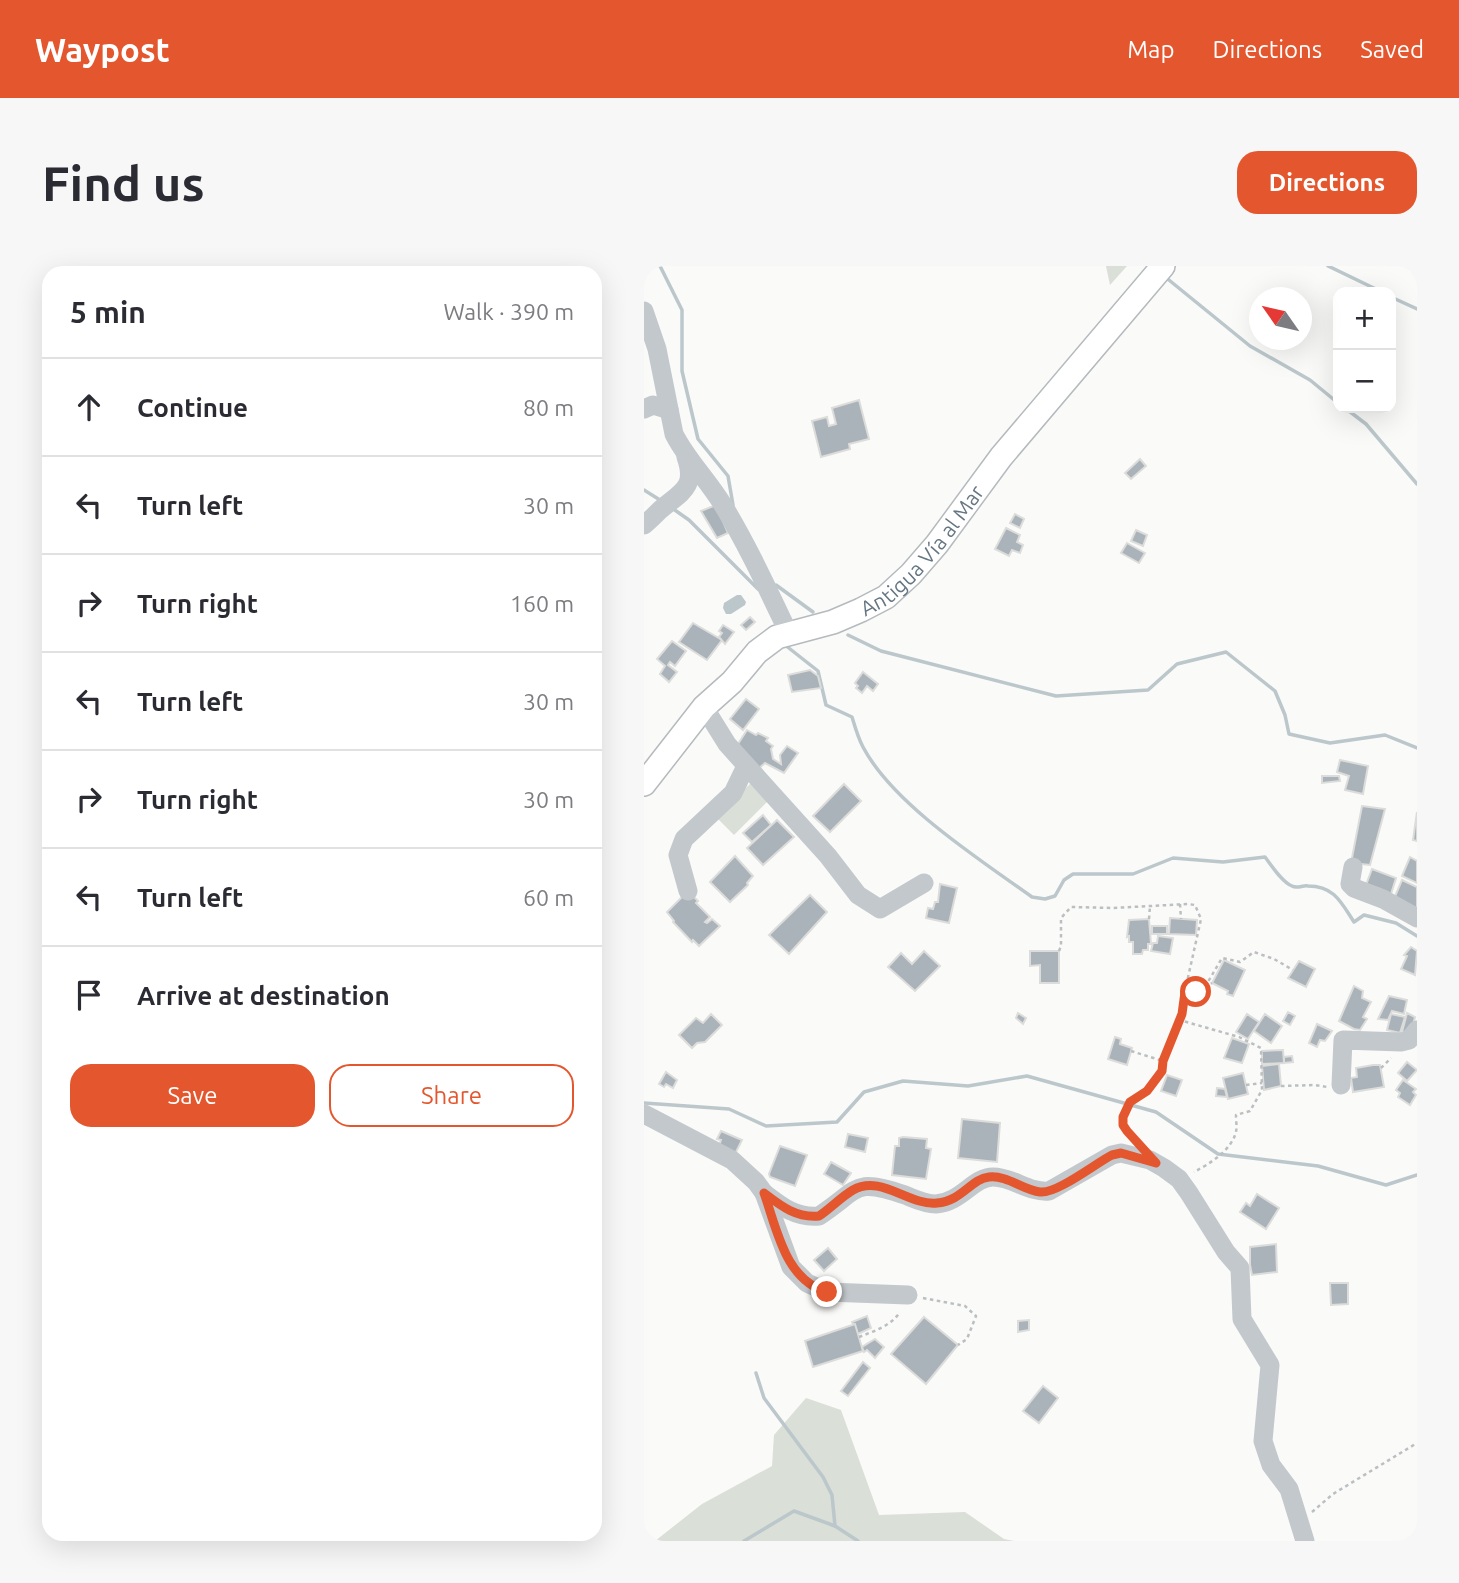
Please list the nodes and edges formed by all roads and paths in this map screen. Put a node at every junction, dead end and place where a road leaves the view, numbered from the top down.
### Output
1 (1158, 273) edge
2 (644, 311) edge
3 (644, 409) edge
4 (669, 410) junction
5 (684, 452) junction
6 (644, 525) edge
7 (789, 634) junction
8 (704, 708) junction
9 (746, 766) junction
10 (644, 784) edge
11 (1353, 867) dead end
12 (924, 883) dead end
13 (688, 891) dead end
14 (1180, 904) junction
15 (1150, 906) junction
16 (1417, 918) edge
17 (1149, 919) dead end
18 (1181, 919) dead end
19 (1059, 951) dead end
20 (1293, 970) dead end
21 (1212, 983) dead end
22 (1205, 987) junction
23 (1185, 992) junction
24 (1182, 1014) junction
25 (1417, 1030) edge
26 (1131, 1051) dead end
27 (1163, 1061) junction
28 (1262, 1083) junction
29 (1246, 1085) dead end
30 (1341, 1085) joint
31 (1281, 1086) dead end
32 (644, 1114) edge
33 (1136, 1140) dead end
34 (1179, 1179) junction
35 (764, 1193) junction
36 (908, 1295) junction
37 (859, 1337) dead end
38 (958, 1345) dead end
39 (1417, 1443) edge
40 (1303, 1532) edge

1 - 7 main road, Antigua Vía al Mar
2 - 4 street
3 - 4 street
4 - 5 street
5 - 6 street
5 - 7 street
7 - 8 main road, Antigua Vía al Mar
8 - 9 street
8 - 10 main road, Antigua Vía al Mar
9 - 12 street
9 - 13 street
11 - 16 street
14 - 15 path
14 - 18 path
14 - 23 path
15 - 17 path
15 - 19 path
20 - 22 path
21 - 22 path
22 - 23 path
23 - 24 path
24 - 27 path
24 - 28 path
25 - 30 street
26 - 27 path
27 - 33 path
28 - 29 path
28 - 34 path
30 - 31 path
32 - 35 street
34 - 35 street
34 - 40 street
35 - 36 street
36 - 37 path
36 - 38 path
39 - 40 path

